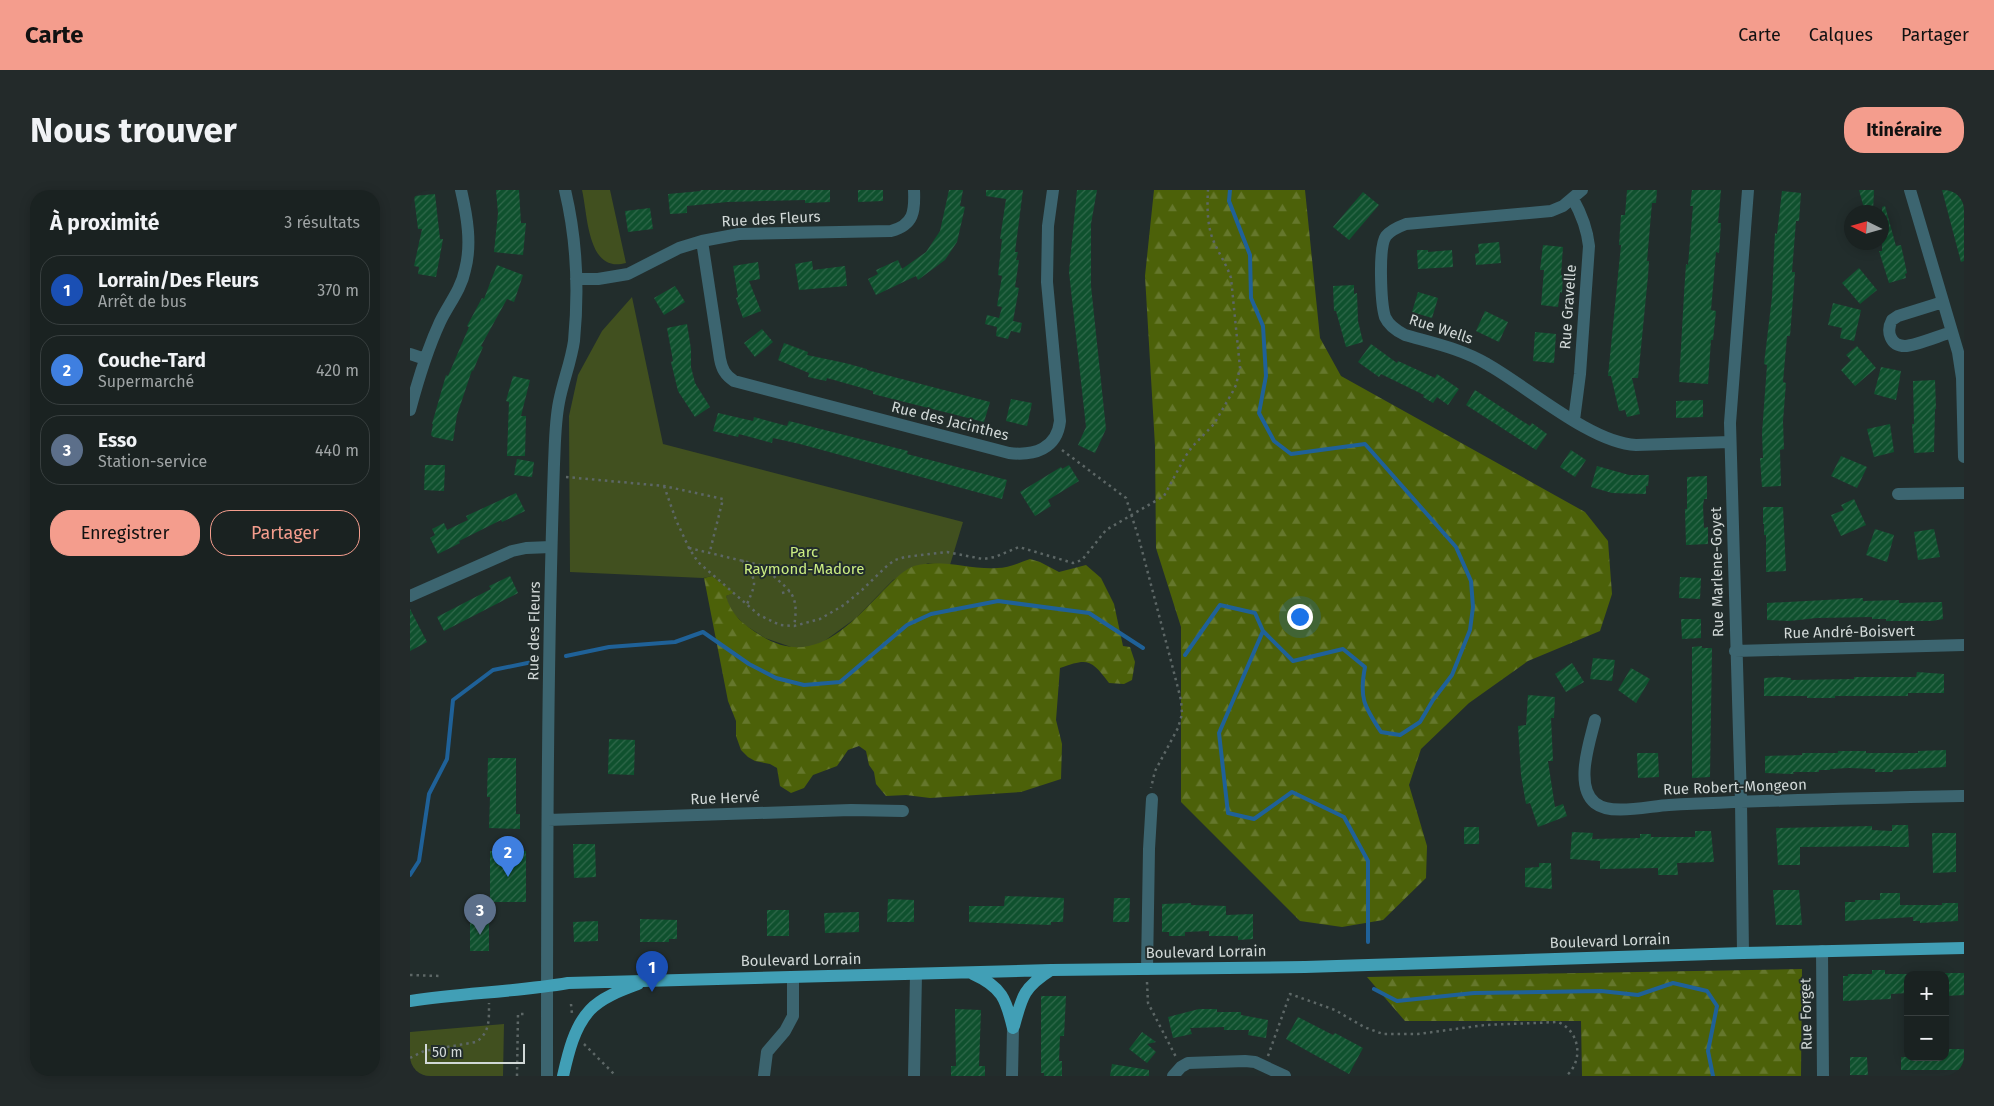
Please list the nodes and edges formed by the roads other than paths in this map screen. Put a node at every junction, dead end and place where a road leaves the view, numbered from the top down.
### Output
1 (461, 190) edge
2 (565, 190) edge
3 (914, 190) edge
4 (1053, 190) edge
5 (1748, 190) edge
6 (1910, 190) edge
7 (1577, 195) edge
8 (702, 241) junction
9 (576, 279) junction
10 (1943, 302) junction
11 (1952, 332) junction
12 (410, 354) edge
13 (425, 359) junction
14 (410, 410) edge
15 (1574, 420) junction
16 (1730, 442) junction
17 (1964, 458) edge
18 (1964, 493) edge
19 (1898, 494) dead end
20 (551, 547) junction
21 (410, 596) edge
22 (1964, 645) edge
23 (1735, 651) junction
24 (1595, 720) dead end
25 (1964, 796) edge
26 (1152, 799) road end
27 (1741, 802) junction
28 (903, 811) dead end
29 (548, 820) junction
30 (1964, 948) edge
31 (1822, 951) junction
32 (1743, 953) junction
33 (1147, 969) junction
34 (1051, 970) junction
35 (969, 972) junction
36 (916, 974) junction
37 (793, 977) junction
38 (647, 980) junction
39 (546, 987) junction
40 (410, 994) edge
41 (449, 995) junction
42 (410, 1002) edge
43 (1013, 1028) junction
44 (1177, 1072) edge
45 (547, 1076) edge
46 (563, 1076) edge
47 (764, 1076) edge
48 (914, 1076) edge
49 (1012, 1076) edge
50 (1285, 1076) edge
51 (1823, 1076) edge

1 - 13 street
2 - 9 street, Rue des Fleurs
3 - 8 street, Rue des Fleurs
4 - 8 street, Rue des Jacinthes
5 - 16 street, Rue Marlene-Goyet
6 - 10 street
7 - 15 street, Rue Gravelle
7 - 15 street, Rue Wells
8 - 9 street, Rue des Fleurs
9 - 20 street, Rue des Fleurs
10 - 11 street
10 - 11 street
11 - 17 street
12 - 13 street
13 - 14 street
15 - 16 street, Rue Wells
16 - 23 street, Rue Marlene-Goyet
18 - 19 street
20 - 21 street
20 - 29 street, Rue des Fleurs
22 - 23 street, Rue André-Boisvert
23 - 27 street, Rue Marlene-Goyet
24 - 27 street, Rue Robert-Mongeon
25 - 27 street, Rue Robert-Mongeon
26 - 33 street
27 - 32 street, Rue Marlene-Goyet
28 - 29 street, Rue Hervé
29 - 39 street, Rue des Fleurs
30 - 31 main road, Boulevard Lorrain
31 - 32 main road, Boulevard Lorrain
31 - 51 street, Rue Forget
32 - 33 main road, Boulevard Lorrain
33 - 34 main road, Boulevard Lorrain
34 - 35 main road, Boulevard Lorrain
34 - 43 main road
35 - 36 main road, Boulevard Lorrain
35 - 43 main road
36 - 37 main road, Boulevard Lorrain
36 - 48 street
37 - 38 main road, Boulevard Lorrain
37 - 47 street
38 - 39 main road, Boulevard Lorrain
38 - 46 main road
39 - 41 main road, Boulevard Lorrain
39 - 45 street, Rue des Fleurs
40 - 41 main road, Boulevard Lorrain
41 - 42 main road, Boulevard Lorrain
43 - 49 street
44 - 50 street

